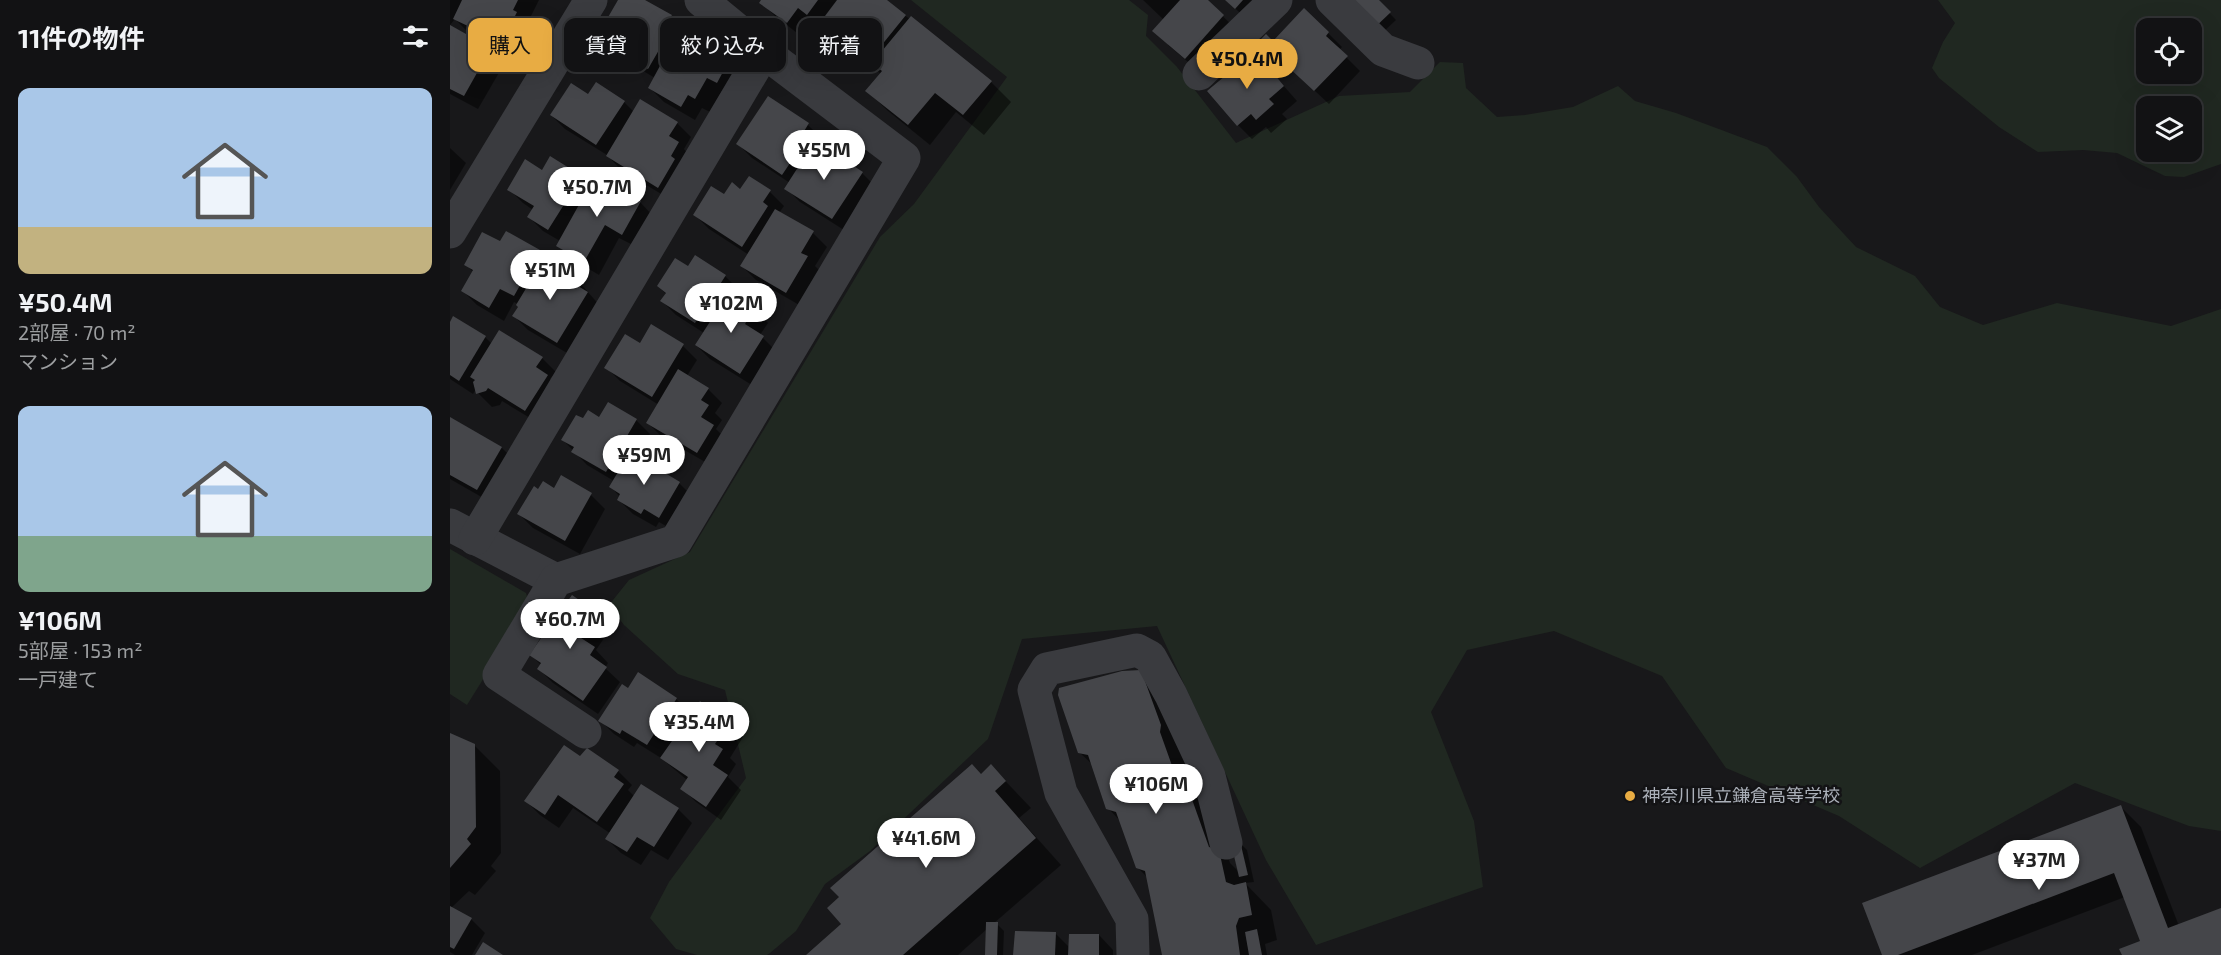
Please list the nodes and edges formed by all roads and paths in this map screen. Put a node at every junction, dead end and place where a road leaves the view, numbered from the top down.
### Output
1 (591, 0) edge
2 (701, 0) edge
3 (1276, 0) edge
4 (1332, 0) edge
5 (723, 18) edge
6 (1418, 63) dead end
7 (786, 69) edge
8 (751, 72) edge
9 (1199, 74) dead end
10 (450, 232) edge
11 (463, 532) edge
12 (556, 580) junction
13 (585, 732) dead end
14 (1226, 843) dead end
15 (1133, 955) edge

1 - 10 street
2 - 5 street
3 - 9 street
4 - 6 street
7 - 12 street
8 - 11 street
11 - 12 street
12 - 13 street
14 - 15 street

